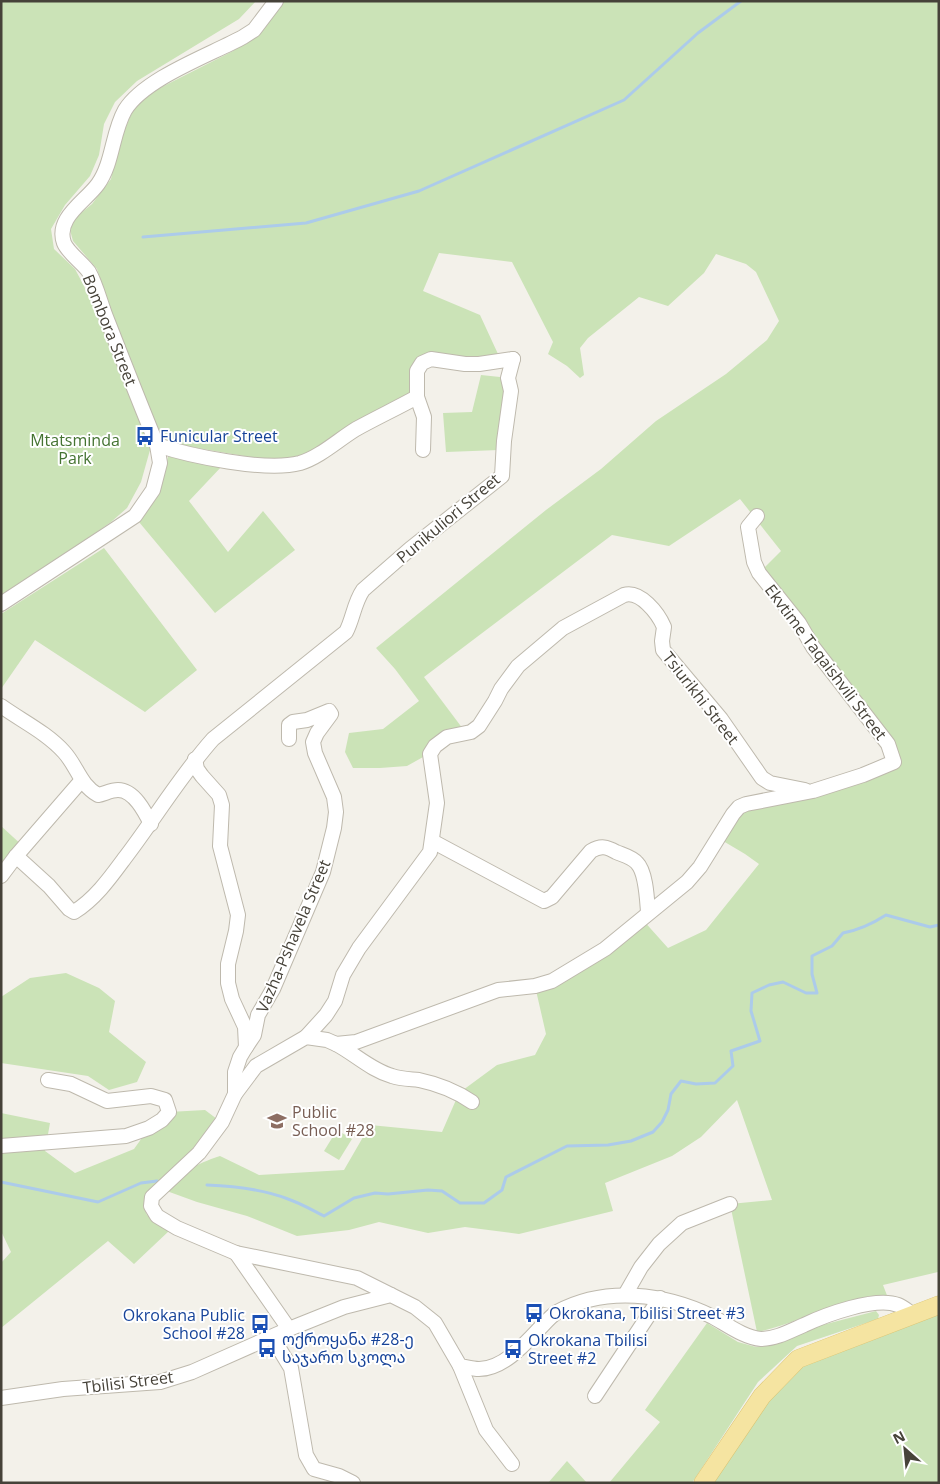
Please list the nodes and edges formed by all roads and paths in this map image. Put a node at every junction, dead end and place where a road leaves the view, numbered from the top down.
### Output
1 (276, 1) edge
2 (417, 397) junction
3 (156, 445) junction
4 (423, 450) dead end
5 (757, 516) dead end
6 (1, 604) edge
7 (1, 706) edge
8 (289, 740) dead end
9 (196, 759) junction
10 (81, 781) junction
11 (813, 791) junction
12 (151, 824) junction
13 (432, 841) junction
14 (16, 856) junction
15 (1, 876) edge
16 (648, 912) junction
17 (306, 1038) junction
18 (336, 1044) junction
19 (246, 1047) junction
20 (48, 1080) dead end
21 (235, 1094) junction
22 (472, 1102) dead end
23 (1, 1146) edge
24 (730, 1204) dead end
25 (236, 1253) junction
26 (391, 1295) junction
27 (625, 1295) junction
28 (660, 1298) junction
29 (939, 1305) edge
30 (914, 1316) junction
31 (289, 1329) junction
32 (272, 1337) junction
33 (460, 1366) junction
34 (595, 1396) dead end
35 (1, 1398) edge
36 (512, 1464) dead end
37 (353, 1483) edge
38 (702, 1483) edge

1 - 3 street, Bombora Street
2 - 3 street
2 - 4 street
2 - 9 street, Punikuliori Street
3 - 6 street, Bombora Street
5 - 11 street, Ekvtime Taqaishvili Street
7 - 10 street
8 - 19 street, Vazha-Pshavela Street
9 - 12 street, Punikuliori Street
9 - 19 street
10 - 12 street
10 - 14 street
11 - 13 street, Tsiurikhi Street
11 - 16 street, Ekvtime Taqaishvili Street
12 - 14 street, Punikuliori Street
13 - 16 street
13 - 17 street, Tsiurikhi Street
14 - 15 street
16 - 18 street, Ekvtime Taqaishvili Street
17 - 18 street, Ekvtime Taqaishvili Street
17 - 21 street
18 - 22 street
19 - 21 street
20 - 23 street
21 - 25 street
24 - 27 street
25 - 26 street
25 - 31 street
26 - 31 street, Tbilisi Street
26 - 33 street
27 - 28 street
27 - 33 street
28 - 30 street
28 - 34 street
29 - 30 main road
30 - 38 main road
31 - 32 street, Tbilisi Street
32 - 35 street, Tbilisi Street
32 - 37 street
33 - 36 street

